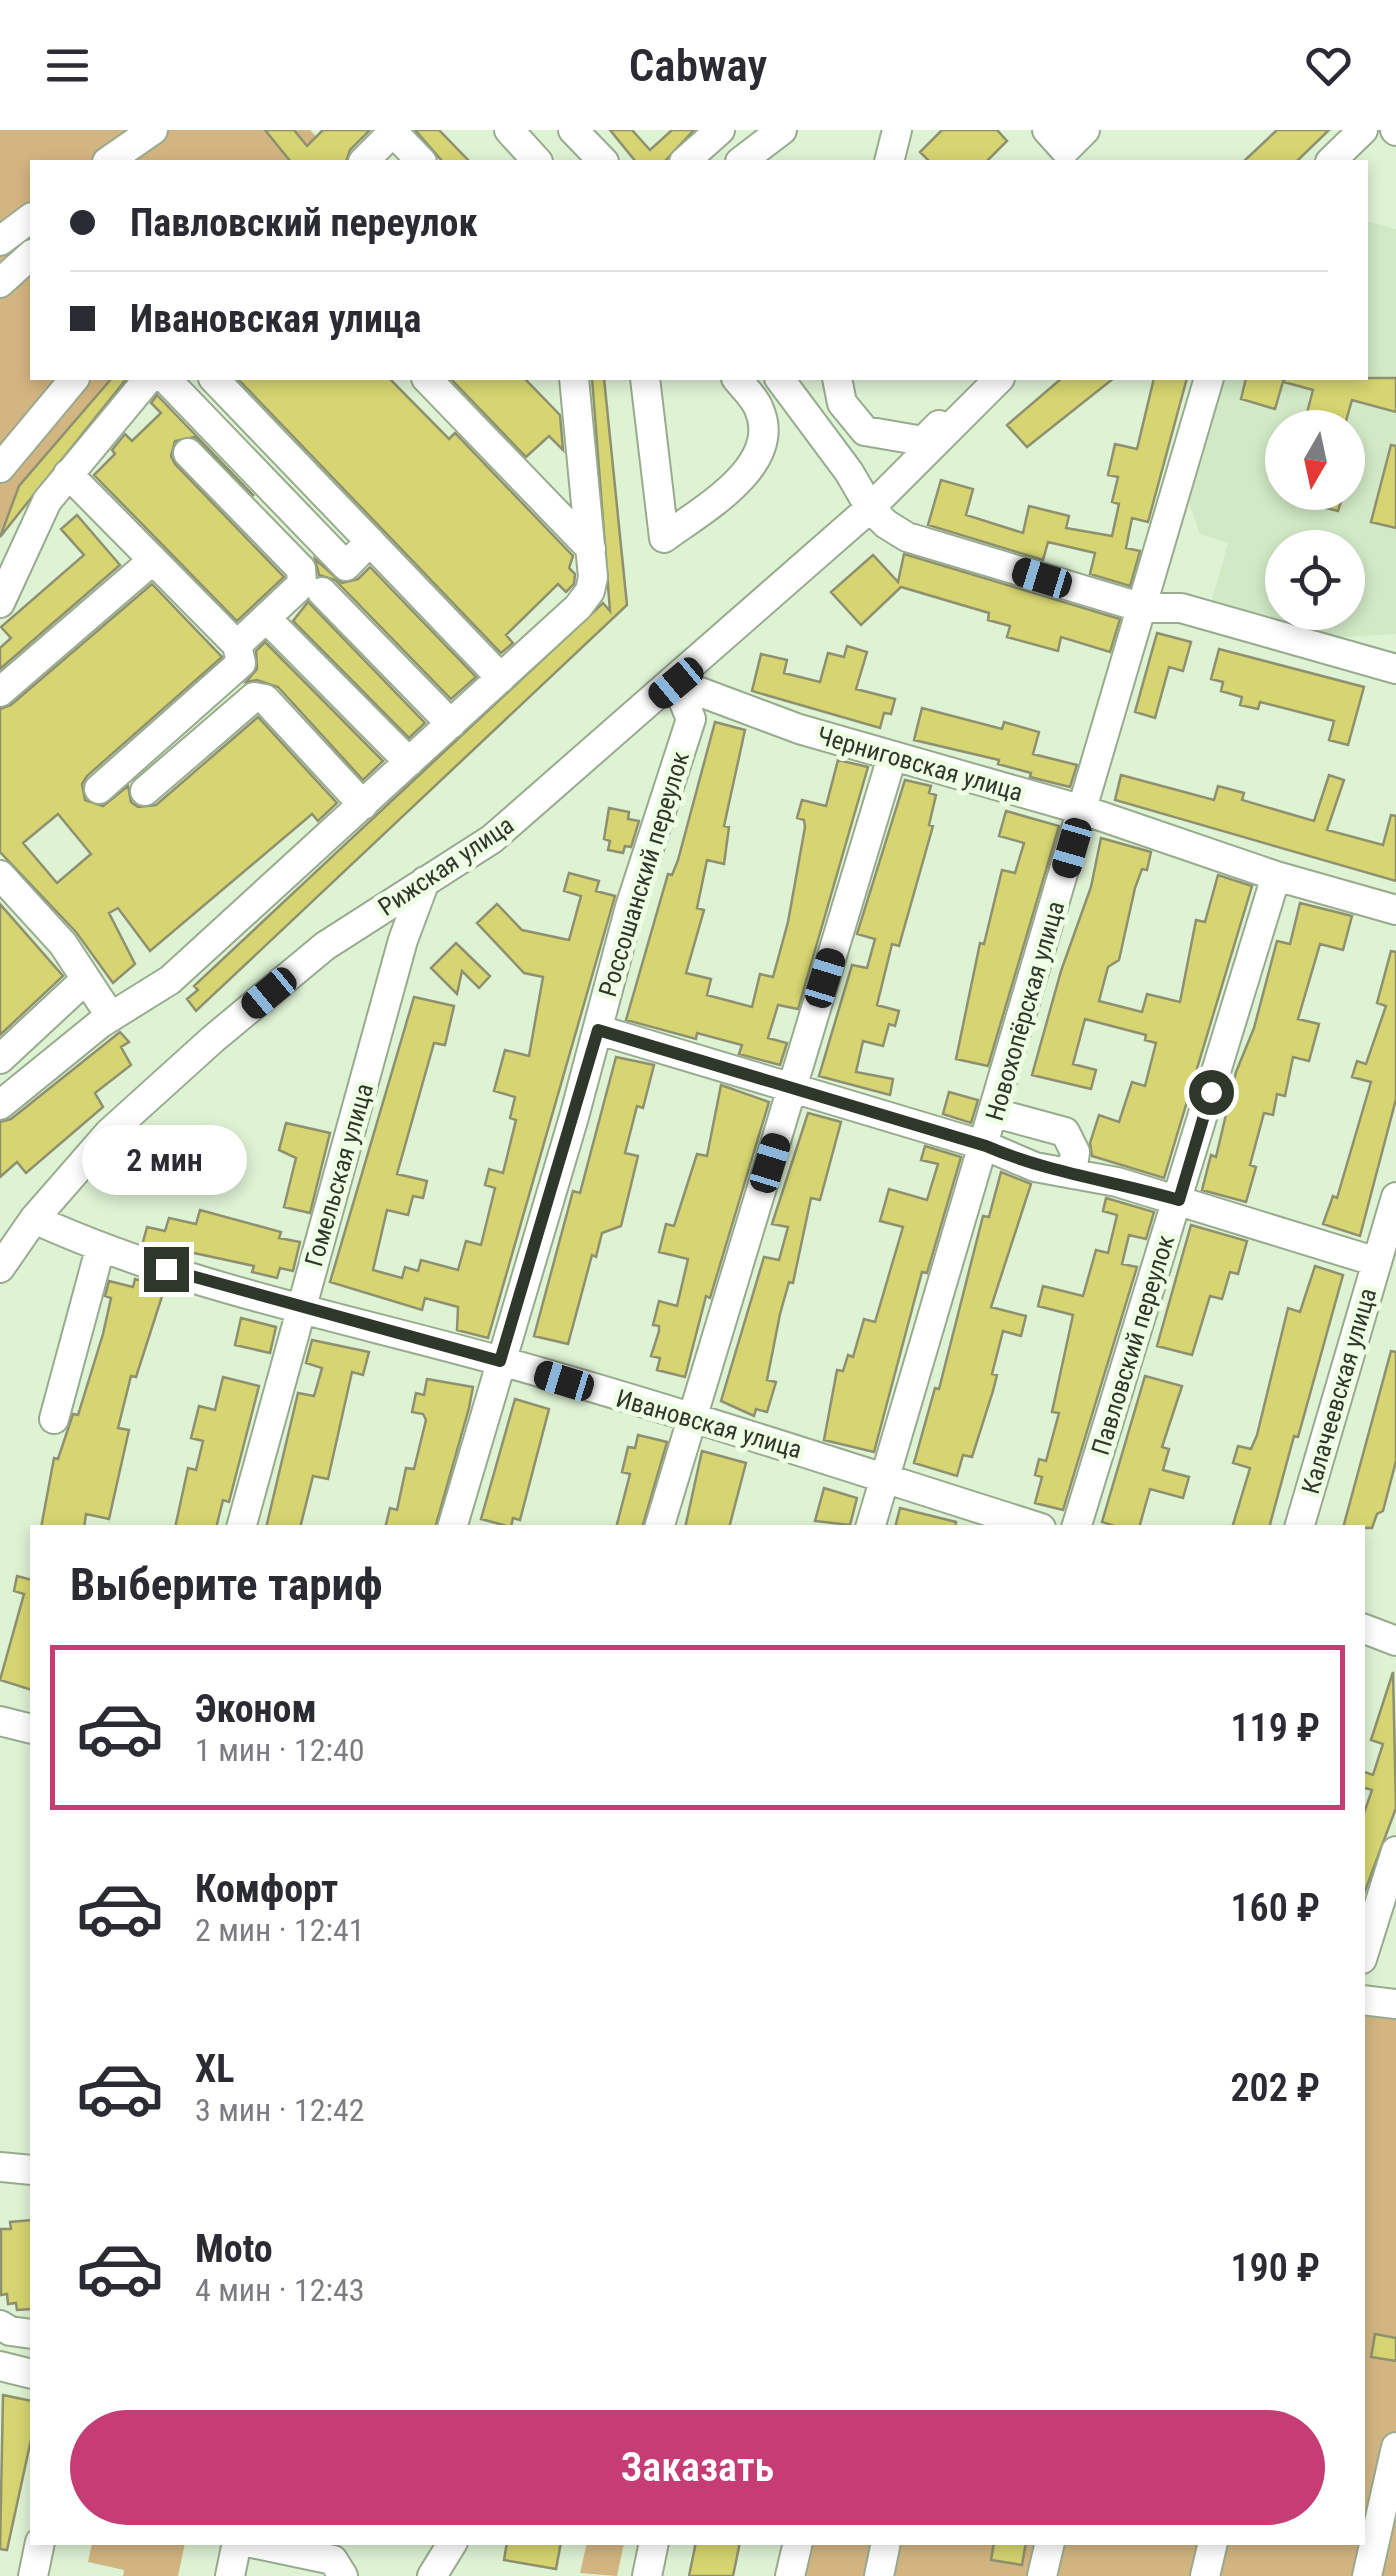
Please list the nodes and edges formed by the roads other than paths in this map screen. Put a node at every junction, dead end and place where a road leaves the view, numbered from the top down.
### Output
1 (509, 130) edge
2 (573, 130) edge
3 (720, 130) edge
4 (782, 130) edge
5 (897, 130) edge
6 (1363, 130) edge
7 (144, 131) edge
8 (394, 131) edge
9 (109, 160) edge
10 (133, 160) edge
11 (364, 160) edge
12 (420, 160) edge
13 (536, 160) edge
14 (602, 160) edge
15 (686, 160) edge
16 (743, 160) edge
17 (890, 160) edge
18 (1332, 160) edge
19 (30, 218) edge
20 (0, 241) edge
21 (30, 256) edge
22 (0, 283) edge
23 (74, 380) edge
24 (147, 380) edge
25 (168, 380) edge
26 (216, 380) edge
27 (428, 380) edge
28 (574, 380) edge
29 (645, 380) edge
30 (738, 380) edge
31 (781, 380) edge
32 (837, 380) edge
33 (985, 380) edge
34 (998, 380) edge
35 (1208, 380) edge
36 (188, 453) dead end
37 (0, 468) edge
38 (68, 474) junction
39 (870, 508) junction
40 (370, 541) junction
41 (591, 549) junction
42 (153, 560) junction
43 (322, 592) dead end
44 (0, 603) edge
45 (1144, 608) junction
46 (266, 618) junction
47 (237, 645) junction
48 (1396, 669) edge
49 (500, 678) junction
50 (676, 683) junction
51 (0, 692) edge
52 (451, 724) junction
53 (892, 756) junction
54 (409, 762) junction
55 (100, 789) dead end
56 (145, 791) dead end
57 (363, 804) junction
58 (1083, 810) junction
59 (1276, 876) junction
60 (425, 881) junction
61 (4, 889) edge
62 (1396, 910) edge
63 (86, 979) junction
64 (111, 1017) junction
65 (598, 1030) junction
66 (0, 1059) edge
67 (792, 1090) junction
68 (0, 1105) edge
69 (996, 1113) junction
70 (986, 1146) junction
71 (1072, 1174) junction
72 (1396, 1197) edge
73 (1179, 1200) junction
74 (34, 1218) junction
75 (100, 1249) junction
76 (1377, 1262) junction
77 (0, 1268) edge
78 (299, 1308) junction
79 (500, 1361) junction
80 (54, 1419) dead end
81 (692, 1421) junction
82 (884, 1479) junction
83 (242, 1525) edge
84 (453, 1525) edge
85 (660, 1525) edge
86 (871, 1525) edge
87 (1031, 1525) edge
88 (1077, 1525) edge
89 (1300, 1525) edge
90 (1365, 1629) edge
91 (1396, 1641) edge
92 (0, 1721) edge
93 (30, 1728) edge
94 (1396, 1851) edge
95 (1365, 1949) edge
96 (1365, 2000) edge
97 (1396, 2004) edge
98 (0, 2167) edge
99 (30, 2170) edge
100 (0, 2325) edge
101 (30, 2334) edge
102 (1396, 2447) edge
103 (39, 2545) edge
104 (237, 2545) edge
105 (262, 2545) edge
106 (451, 2545) edge
107 (653, 2545) edge
108 (797, 2545) edge
109 (885, 2545) edge
110 (1049, 2545) edge
111 (1211, 2545) edge
112 (33, 2576) edge
113 (230, 2576) edge
114 (342, 2576) edge
115 (432, 2576) edge
116 (647, 2576) edge
117 (790, 2576) edge
118 (879, 2576) edge
119 (1042, 2576) edge
120 (1205, 2576) edge
121 (1368, 2576) edge

1 - 13 street
2 - 14 street
3 - 15 street
4 - 16 street
5 - 17 street
6 - 18 street
7 - 9 street
7 - 10 street
8 - 11 street
8 - 12 street
19 - 20 street
21 - 22 street
23 - 37 street
24 - 38 street
25 - 40 street
26 - 40 street
27 - 41 street
28 - 41 street
29 - 30 street
31 - 39 street
32 - 33 street
34 - 39 street, Рижская улица
35 - 45 street, Новохопёрская улица
36 - 46 street
38 - 42 street
38 - 44 street
39 - 45 street
39 - 50 street, Рижская улица
40 - 49 street
41 - 49 street
42 - 47 street
42 - 51 street
43 - 52 street
45 - 48 street
45 - 58 street, Новохопёрская улица
46 - 47 street
46 - 54 street
47 - 55 street
49 - 52 street
50 - 53 street, Черниговская улица
50 - 60 street, Рижская улица
50 - 65 street, Россошанский переулок
52 - 54 street
53 - 58 street, Черниговская улица
53 - 67 street
54 - 57 street
56 - 57 street
57 - 64 street
58 - 59 street, Черниговская улица
58 - 69 street, Новохопёрская улица
59 - 62 street, Черниговская улица
59 - 73 street, Павловский переулок
60 - 74 street, Рижская улица
60 - 78 street, Гомельская улица
61 - 63 street
63 - 64 street
63 - 66 street
64 - 68 street
65 - 67 street
65 - 79 street, Россошанский переулок
67 - 70 street
67 - 81 street
69 - 70 street, Новохопёрская улица
69 - 71 street
70 - 71 street
70 - 82 street, Новохопёрская улица
71 - 73 street
72 - 76 street, Калачеевская улица
73 - 76 street
73 - 88 street, Павловский переулок
74 - 75 street, Ивановская улица
74 - 77 street, Рижская улица
75 - 78 street, Ивановская улица
75 - 80 street
76 - 89 street, Калачеевская улица
78 - 79 street, Ивановская улица
78 - 83 street, Гомельская улица
79 - 81 street, Ивановская улица
79 - 84 street, Россошанский переулок
81 - 82 street, Ивановская улица
81 - 85 street
82 - 86 street, Новохопёрская улица
82 - 87 street, Ивановская улица
90 - 91 street
92 - 93 street
94 - 95 street
96 - 97 street
98 - 99 street
100 - 101 street
102 - 121 street
103 - 112 street
104 - 113 street
105 - 114 street
106 - 115 street
107 - 116 street
108 - 117 street
109 - 118 street
110 - 119 street
111 - 120 street

